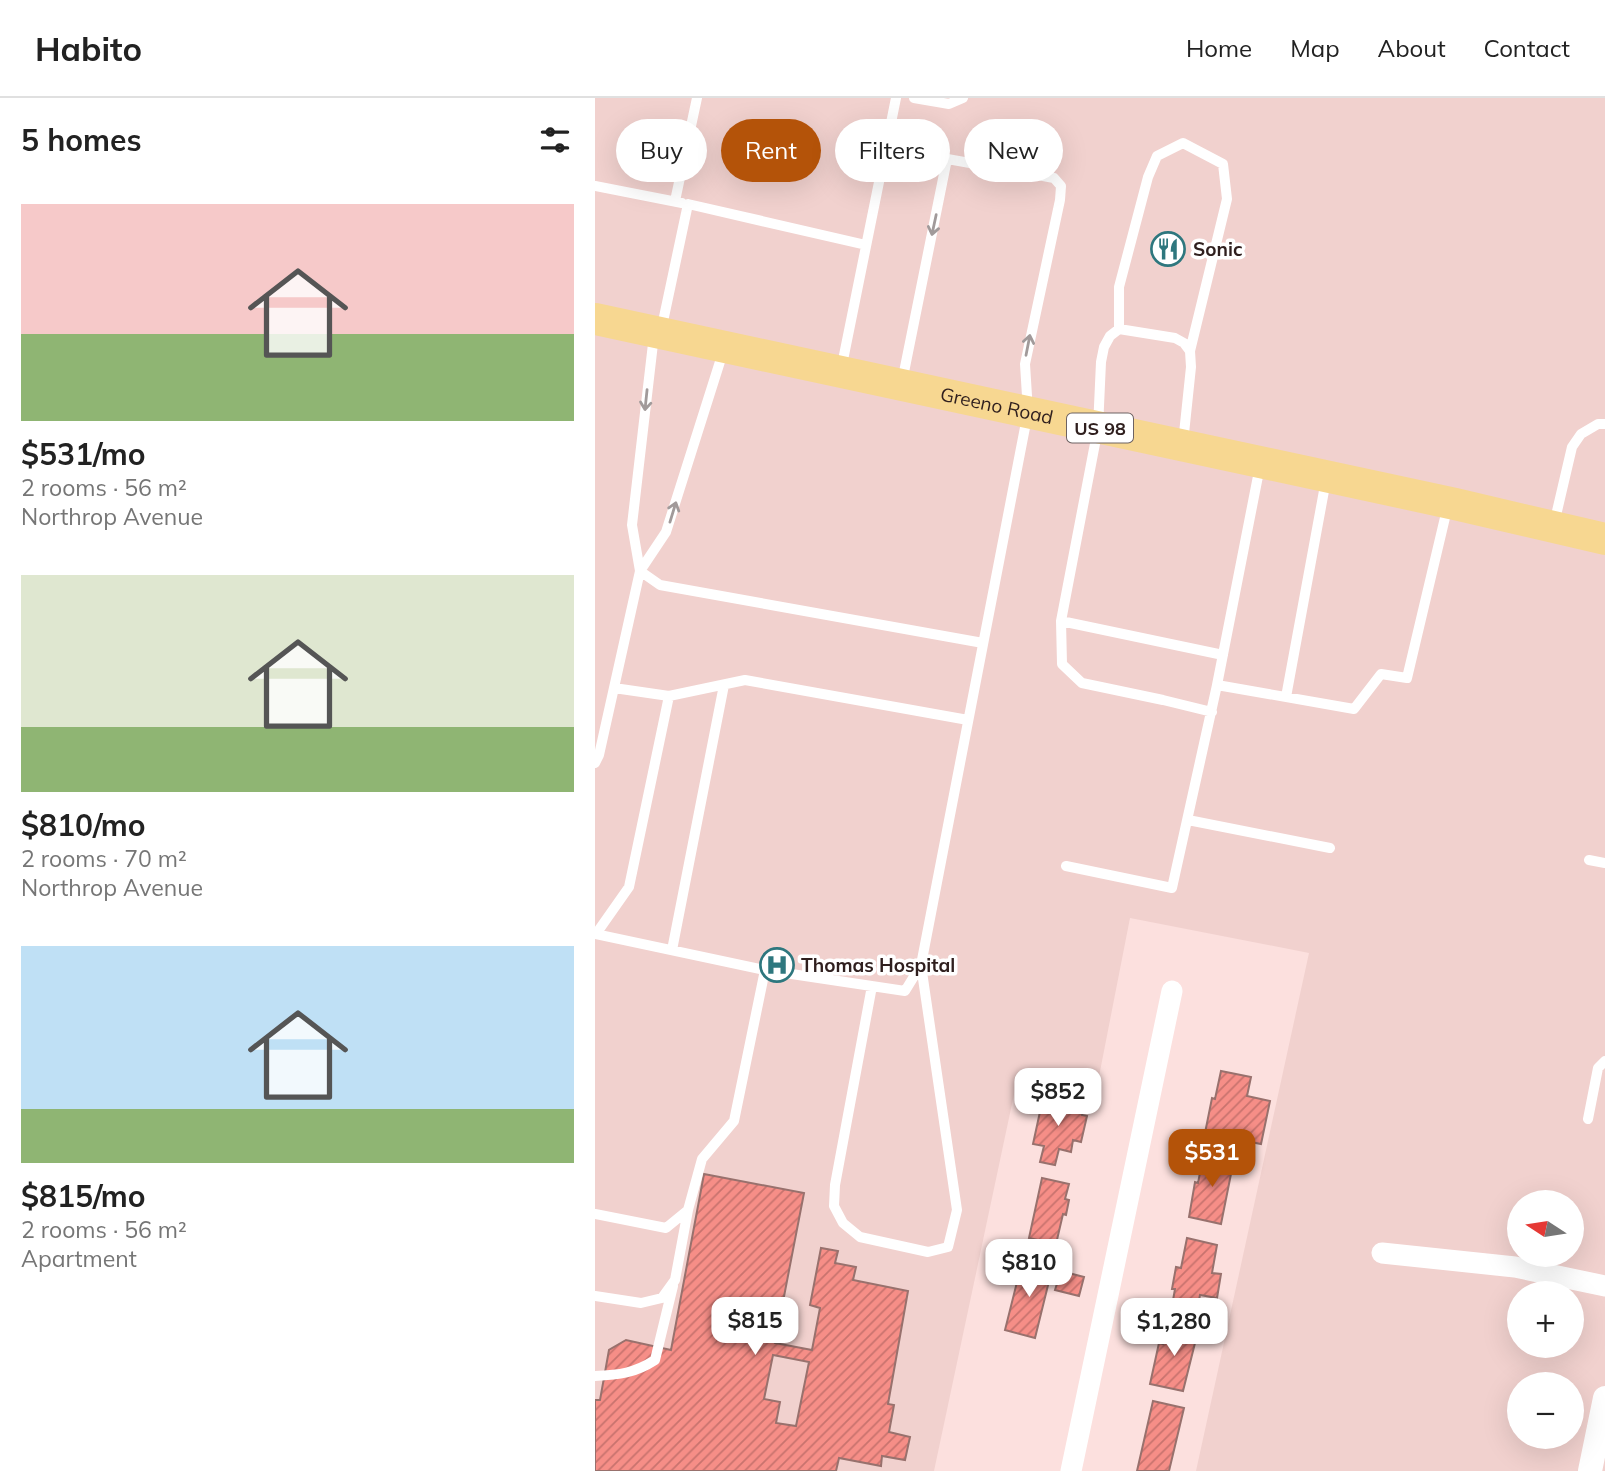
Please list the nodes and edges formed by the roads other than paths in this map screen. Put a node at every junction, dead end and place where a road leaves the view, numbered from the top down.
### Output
1 (697, 98) edge
2 (896, 98) edge
3 (914, 98) edge
4 (963, 98) edge
5 (891, 119) edge
6 (950, 160) edge
7 (878, 182) edge
8 (942, 182) edge
9 (595, 186) edge
10 (675, 201) junction
11 (688, 204) junction
12 (866, 245) junction
13 (595, 320) edge
14 (1119, 329) junction
15 (657, 333) junction
16 (724, 347) junction
17 (1190, 351) junction
18 (840, 372) junction
19 (901, 385) junction
20 (1028, 412) junction
21 (1605, 424) edge
22 (1098, 428) junction
23 (1182, 446) junction
24 (1260, 462) junction
25 (1327, 477) junction
26 (1448, 503) junction
27 (1553, 527) junction
28 (1605, 539) edge
29 (640, 571) junction
30 (1061, 621) junction
31 (983, 643) junction
32 (1223, 655) junction
33 (724, 685) junction
34 (1217, 685) junction
35 (614, 688) junction
36 (669, 696) junction
37 (1286, 697) junction
38 (1212, 712) junction
39 (968, 720) junction
40 (595, 763) edge
41 (1188, 820) junction
42 (1330, 848) dead end
43 (1589, 860) dead end
44 (1605, 863) edge
45 (1066, 866) dead end
46 (595, 934) edge
47 (672, 950) junction
48 (921, 965) junction
49 (765, 970) junction
50 (872, 986) junction
51 (1172, 991) dead end
52 (1605, 1061) edge
53 (1588, 1119) dead end
54 (688, 1210) junction
55 (595, 1214) edge
56 (1382, 1254) dead end
57 (675, 1280) junction
58 (1605, 1286) edge
59 (595, 1296) edge
60 (595, 1376) edge
61 (1605, 1398) edge
62 (1071, 1471) edge
63 (1590, 1471) edge

1 - 10 lane
2 - 5 lane
3 - 4 lane
20 -> 6 lane
7 - 12 lane
8 -> 19 lane
9 - 10 lane
10 - 11 lane
11 - 12 lane
11 - 15 lane
12 - 18 lane
13 - 15 main road, Greeno Road / US 98
14 - 17 lane
14 - 17 lane
14 - 22 lane
15 - 16 main road, Greeno Road / US 98
15 -> 29 lane
16 - 18 main road, Greeno Road / US 98
29 -> 16 lane
17 - 23 lane
18 - 19 main road, Greeno Road / US 98
19 - 20 main road, Greeno Road / US 98
20 - 22 main road, Greeno Road / US 98
20 - 31 lane
21 - 27 lane
22 - 23 main road, Greeno Road / US 98
22 - 30 lane
23 - 24 main road, Greeno Road / US 98
24 - 25 main road, Greeno Road / US 98
24 - 32 lane
25 - 26 main road, Greeno Road / US 98
25 - 37 lane
26 - 27 main road, Greeno Road / US 98
26 - 37 lane
27 - 28 main road, Greeno Road / US 98
29 - 31 lane
29 - 35 lane
30 - 32 lane
30 - 38 lane
31 - 39 lane
32 - 34 lane
33 - 36 lane
33 - 39 lane
33 - 47 lane
34 - 37 lane
34 - 38 lane
35 - 36 lane
35 - 40 lane
36 - 46 lane
38 - 41 lane
39 - 48 lane
41 - 42 lane
41 - 45 lane
43 - 44 lane
46 - 47 lane
47 - 49 lane
48 - 50 lane
48 - 50 lane
49 - 50 lane
49 - 54 lane
51 - 62 street
52 - 53 lane
54 - 55 lane
54 - 57 lane
56 - 58 street
57 - 59 lane
57 - 60 lane
61 - 63 street

